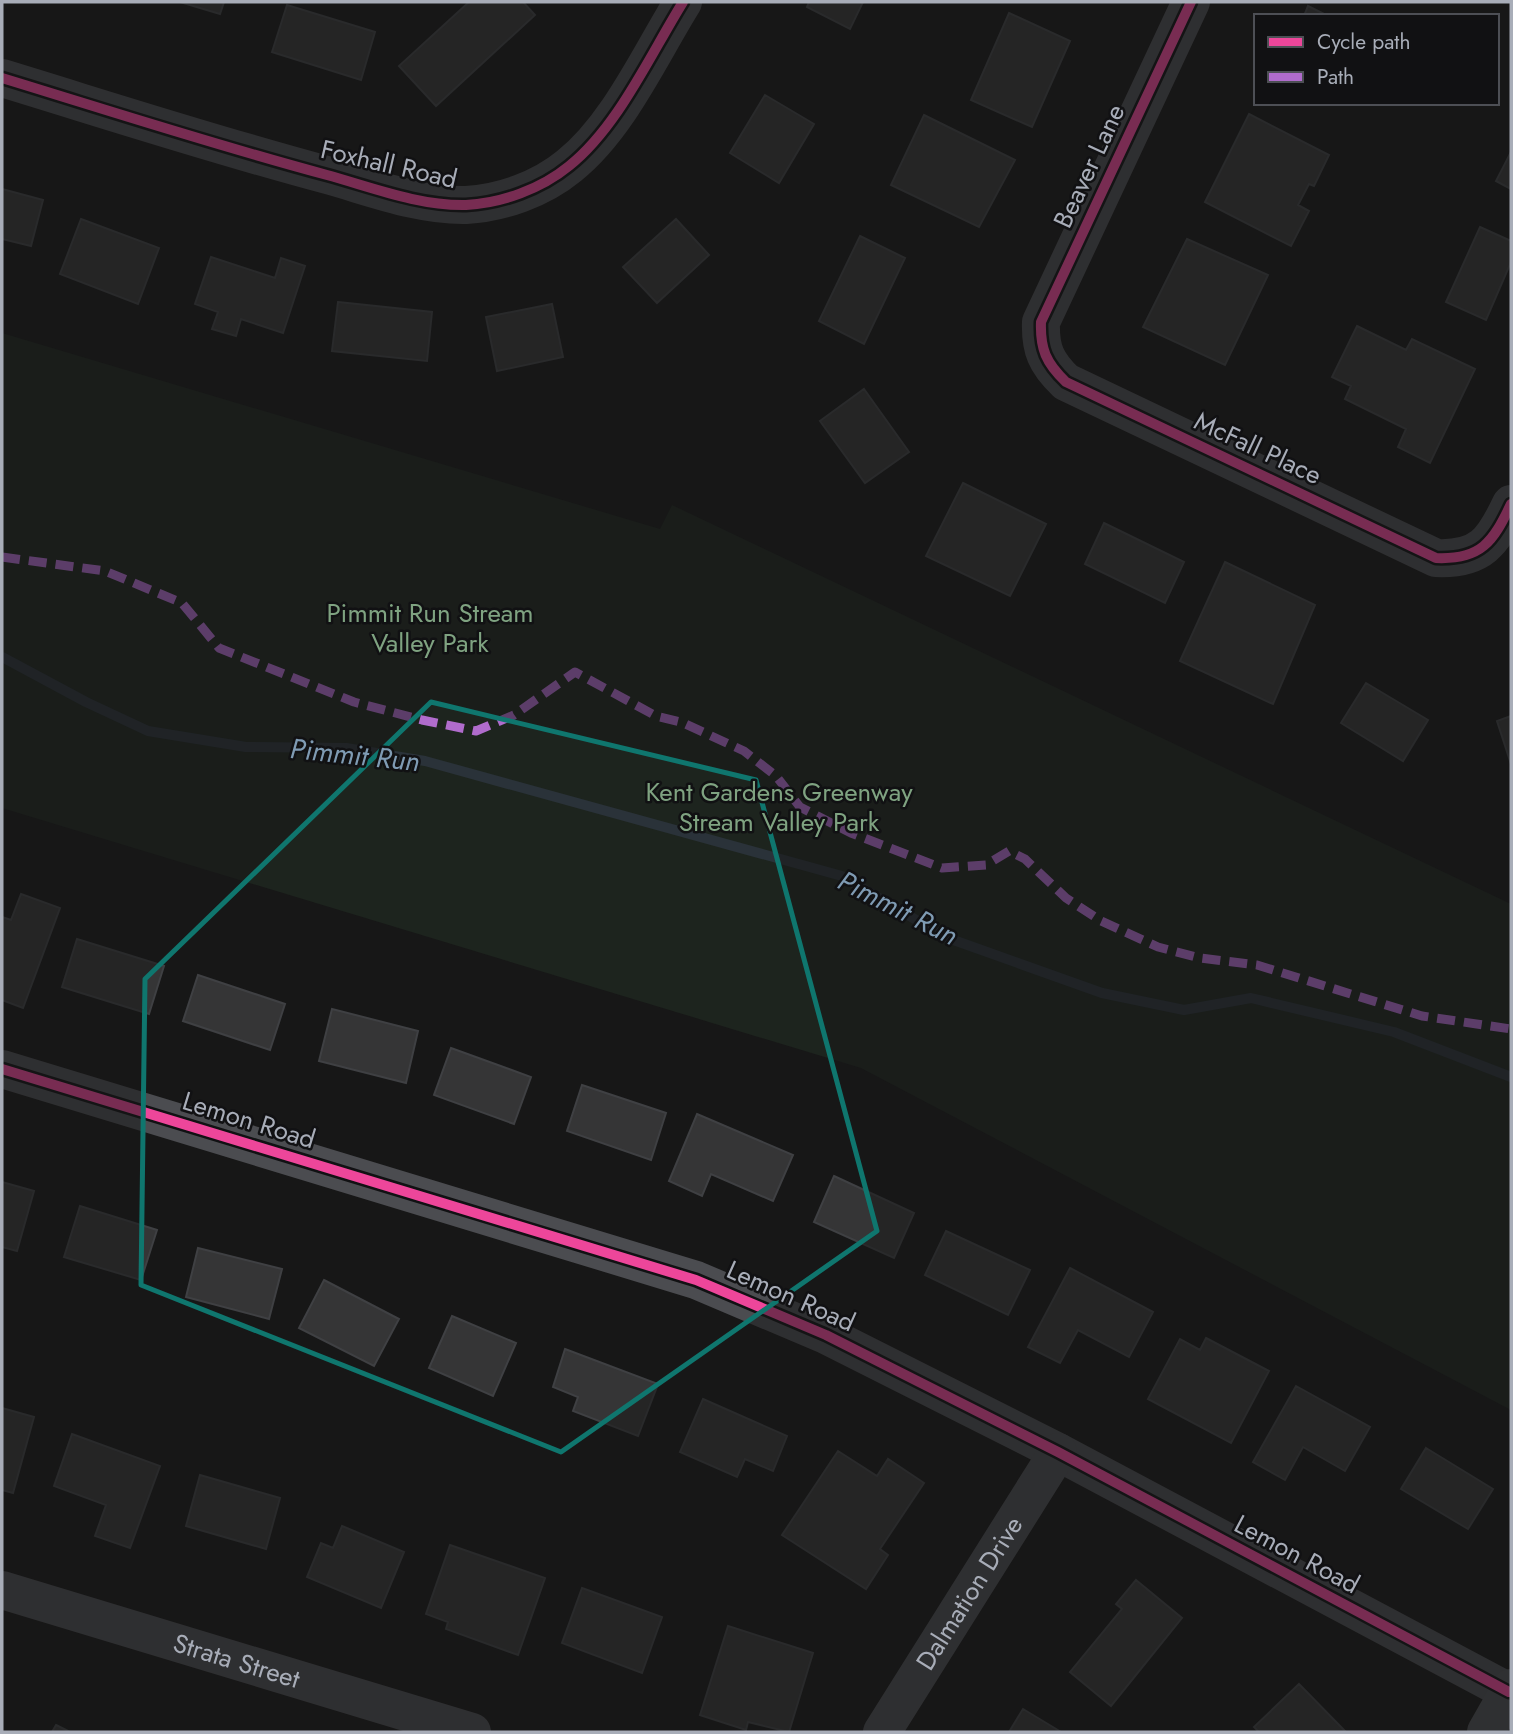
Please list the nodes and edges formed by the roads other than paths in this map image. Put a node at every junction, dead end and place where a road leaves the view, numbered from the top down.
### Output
1 (684, 2) edge
2 (1191, 2) edge
3 (2, 78) edge
4 (1032, 357) joint
5 (1511, 504) edge
6 (2, 1069) edge
7 (1058, 1452) junction
8 (2, 1590) edge
9 (1510, 1690) edge
10 (472, 1732) edge
11 (882, 1732) edge
12 (1486, 1732) edge

1 - 3 street, Foxhall Road
2 - 4 street, Beaver Lane
4 - 5 street, McFall Place
6 - 7 street, Lemon Road
7 - 9 street, Lemon Road
7 - 11 street, Dalmation Drive
8 - 10 street, Strata Street
9 - 12 main road

